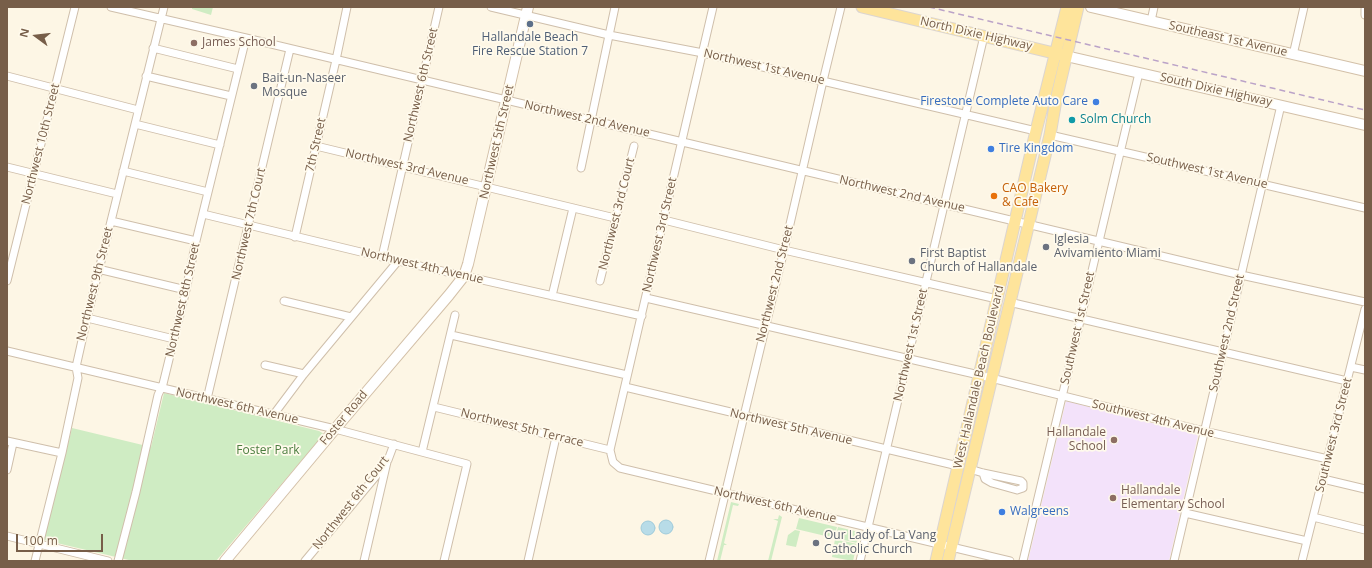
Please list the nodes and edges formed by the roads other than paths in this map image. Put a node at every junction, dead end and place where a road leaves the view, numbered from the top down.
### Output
1 (74, 7) edge
2 (111, 7) edge
3 (164, 7) edge
4 (347, 7) edge
5 (439, 7) edge
6 (490, 7) edge
7 (615, 7) edge
8 (713, 7) edge
9 (841, 7) edge
10 (862, 7) edge
11 (1067, 7) edge
12 (1078, 7) edge
13 (1091, 7) edge
14 (1154, 7) edge
15 (1304, 7) edge
16 (1365, 9) edge
17 (527, 11) edge
18 (1365, 15) edge
19 (161, 18) junction
20 (1150, 21) junction
21 (609, 35) junction
22 (984, 36) junction
23 (246, 38) junction
24 (153, 48) junction
25 (290, 49) junction
26 (703, 53) junction
27 (1061, 54) junction
28 (1293, 55) junction
29 (336, 60) junction
30 (238, 69) junction
31 (1365, 72) edge
32 (1139, 73) junction
33 (7, 76) edge
34 (146, 76) junction
35 (422, 80) junction
36 (823, 81) junction
37 (54, 89) junction
38 (231, 96) junction
39 (507, 100) junction
40 (1280, 105) junction
41 (138, 110) junction
42 (965, 115) junction
43 (592, 120) junction
44 (135, 124) junction
45 (1365, 125) edge
46 (1036, 132) junction
47 (1050, 135) junction
48 (682, 142) junction
49 (220, 145) junction
50 (316, 146) junction
51 (634, 146) dead end
52 (1120, 150) junction
53 (402, 166) junction
54 (7, 167) edge
55 (580, 168) dead end
56 (802, 171) junction
57 (123, 172) junction
58 (33, 174) junction
59 (1262, 184) junction
60 (487, 186) junction
61 (208, 192) junction
62 (117, 194) junction
63 (944, 204) junction
64 (573, 208) junction
65 (1365, 208) edge
66 (203, 214) junction
67 (615, 218) junction
68 (664, 220) junction
69 (110, 221) junction
70 (1016, 221) junction
71 (1028, 224) junction
72 (248, 226) junction
73 (295, 237) junction
74 (1099, 240) junction
75 (196, 241) junction
76 (784, 250) junction
77 (382, 257) junction
78 (398, 261) junction
79 (98, 269) junction
80 (1241, 274) junction
81 (464, 276) junction
82 (7, 281) edge
83 (600, 282) dead end
84 (926, 282) junction
85 (186, 290) junction
86 (552, 296) junction
87 (646, 298) junction
88 (997, 299) junction
89 (284, 301) dead end
90 (1009, 302) junction
91 (1365, 302) edge
92 (1365, 309) edge
93 (455, 315) dead end
94 (642, 316) junction
95 (351, 317) junction
96 (87, 318) junction
97 (1081, 319) junction
98 (765, 326) junction
99 (451, 335) junction
100 (174, 339) junction
101 (7, 351) edge
102 (1223, 351) junction
103 (907, 359) junction
104 (265, 365) dead end
105 (76, 367) junction
106 (1351, 367) junction
107 (1365, 370) edge
108 (304, 374) junction
109 (627, 375) junction
110 (979, 376) junction
111 (990, 379) junction
112 (1348, 381) junction
113 (160, 387) junction
114 (624, 387) junction
115 (1062, 396) junction
116 (207, 399) junction
117 (434, 407) junction
118 (274, 414) junction
119 (744, 416) junction
120 (335, 429) junction
121 (1204, 431) junction
122 (556, 437) junction
123 (10, 442) edge
124 (394, 444) junction
125 (610, 450) junction
126 (886, 450) junction
127 (422, 452) junction
128 (62, 453) junction
129 (1328, 459) junction
130 (388, 460) junction
131 (613, 462) joint
132 (958, 466) junction
133 (970, 469) junction
134 (7, 470) edge
135 (983, 474) junction
136 (1323, 479) junction
137 (1365, 490) edge
138 (725, 494) junction
139 (1185, 513) junction
140 (1313, 517) junction
141 (867, 527) junction
142 (1365, 530) edge
143 (7, 536) edge
144 (1307, 541) junction
145 (39, 544) junction
146 (940, 544) junction
147 (951, 546) junction
148 (35, 561) edge
149 (108, 561) edge
150 (118, 561) edge
151 (225, 561) edge
152 (306, 561) edge
153 (364, 561) edge
154 (444, 561) edge
155 (528, 561) edge
156 (709, 561) edge
157 (860, 561) edge
158 (936, 561) edge
159 (948, 561) edge
160 (1010, 561) edge
161 (1023, 561) edge
162 (1174, 561) edge
163 (1302, 561) edge

1 - 37 street, Northwest 10th Street
2 - 19 street, Northwest 2nd Avenue
3 - 19 street, Northwest 9th Street
4 - 29 street, 7th Street
5 - 35 street, Northwest 6th Street
6 - 17 street, Northwest 1st Avenue
7 - 21 street
8 - 26 street, Northwest 3rd Street
9 - 36 street, Northwest 2nd Street
10 - 22 main road, North Dixie Highway
11 - 27 main road
12 - 27 main road
13 - 20 street, Southeast 1st Avenue
14 - 20 street
15 - 28 street
16 - 18 street
17 - 21 street, Northwest 1st Avenue
17 - 39 street, Northwest 5th Street
19 - 23 street, Northwest 2nd Avenue
19 - 24 street, Northwest 9th Street
20 - 28 street, Southeast 1st Avenue
21 - 26 street, Northwest 1st Avenue
21 - 43 street
22 - 27 main road, North Dixie Highway
22 - 42 street, Northwest 1st Street
23 - 25 street, Northwest 2nd Avenue
23 - 30 street, Northwest 8th Street
24 - 30 street
24 - 34 street, Northwest 9th Street
25 - 29 street, Northwest 2nd Avenue
25 - 72 street, Northwest 7th Court
26 - 36 street, Northwest 1st Avenue
26 - 48 street, Northwest 3rd Street
27 - 32 street, South Dixie Highway
27 - 46 main road, West Hallandale Beach Boulevard
27 - 47 main road, West Hallandale Beach Boulevard
28 - 31 street, Southeast 1st Avenue
29 - 35 street, Northwest 2nd Avenue
29 - 50 street, 7th Street
30 - 38 street, Northwest 8th Street
32 - 40 street, South Dixie Highway
32 - 52 street, Southwest 1st Street
33 - 37 street
34 - 38 street
34 - 41 street, Northwest 9th Street
35 - 39 street, Northwest 2nd Avenue
35 - 53 street, Northwest 6th Street
36 - 42 street, Northwest 1st Avenue
36 - 56 street, Northwest 2nd Street
37 - 41 street
37 - 58 street, Northwest 10th Street
38 - 49 street, Northwest 8th Street
39 - 43 street, Northwest 2nd Avenue
39 - 60 street, Northwest 5th Street
40 - 45 street, South Dixie Highway
40 - 59 street, Southwest 2nd Street
41 - 44 street, Northwest 9th Street
42 - 46 street, Northwest 1st Avenue
42 - 63 street, Northwest 1st Street
43 - 48 street, Northwest 2nd Avenue
43 - 55 street
44 - 49 street
44 - 57 street, Northwest 9th Street
46 - 70 main road, West Hallandale Beach Boulevard
47 - 52 street, Southwest 1st Avenue
47 - 71 main road, West Hallandale Beach Boulevard
48 - 56 street, Northwest 2nd Avenue
48 - 68 street, Northwest 3rd Street
49 - 61 street, Northwest 8th Street
50 - 53 street, Northwest 3rd Avenue
50 - 73 street, 7th Street
51 - 67 street, Northwest 3rd Court
52 - 59 street, Southwest 1st Avenue
52 - 74 street, Southwest 1st Street
53 - 60 street, Northwest 3rd Avenue
53 - 77 street, Northwest 6th Street
54 - 58 street
56 - 63 street, Northwest 2nd Avenue
56 - 76 street, Northwest 2nd Street
57 - 61 street
57 - 62 street, Northwest 9th Street
58 - 62 street
58 - 82 street, Northwest 10th Street
59 - 65 street, Southwest 1st Avenue
59 - 80 street, Southwest 2nd Street
60 - 64 street, Northwest 3rd Avenue
60 - 81 street, Northwest 5th Street
61 - 66 street, Northwest 8th Street
62 - 69 street, Northwest 9th Street
63 - 70 street, Northwest 2nd Avenue
63 - 84 street, Northwest 1st Street
64 - 67 street, Northwest 3rd Avenue
64 - 86 street
66 - 72 street, Northwest 4th Avenue
66 - 75 street, Northwest 8th Street
67 - 83 street, Northwest 3rd Court
68 - 76 street
68 - 87 street, Northwest 3rd Street
69 - 75 street
69 - 79 street, Northwest 9th Street
70 - 71 street, Northwest 2nd Avenue
70 - 88 main road, West Hallandale Beach Boulevard
71 - 74 street, Northwest 2nd Avenue
71 - 90 main road, West Hallandale Beach Boulevard
72 - 73 street, Northwest 4th Avenue
72 - 116 street, Northwest 7th Court
73 - 77 street, Northwest 4th Avenue
74 - 80 street, Northwest 2nd Avenue
74 - 97 street, Southwest 1st Street
75 - 85 street, Northwest 8th Street
76 - 84 street
76 - 98 street, Northwest 2nd Street
77 - 78 street, Northwest 4th Avenue
78 - 81 street, Northwest 4th Avenue
78 - 95 street
79 - 85 street
79 - 96 street, Northwest 9th Street
80 - 91 street, Northwest 2nd Avenue
80 - 102 street, Southwest 2nd Street
81 - 86 street, Northwest 4th Avenue
81 - 120 street, Foster Road
84 - 88 street
84 - 103 street, Northwest 1st Street
85 - 100 street, Northwest 8th Street
86 - 94 street, Northwest 4th Avenue
87 - 94 street, Northwest 3rd Street
87 - 98 street
88 - 110 main road, West Hallandale Beach Boulevard
89 - 95 street
90 - 97 street
90 - 111 main road, West Hallandale Beach Boulevard
92 - 106 street, Southwest 3rd Street
93 - 99 street
94 - 109 street, Northwest 3rd Street
95 - 108 street
96 - 100 street
96 - 105 street, Northwest 9th Street
97 - 102 street
97 - 115 street, Southwest 1st Street
98 - 103 street
98 - 119 street, Northwest 2nd Street
99 - 109 street
99 - 117 street
100 - 113 street, Northwest 8th Street
101 - 105 street, Northwest 6th Avenue
102 - 112 street
102 - 121 street, Southwest 2nd Street
103 - 110 street
103 - 126 street, Northwest 1st Street
104 - 108 street
105 - 113 street, Northwest 6th Avenue
105 - 128 street, Northwest 9th Street
106 - 107 street
106 - 112 street, Southwest 3rd Street
108 - 118 street
109 - 114 street, Northwest 3rd Street
110 - 111 street, Southwest 4th Avenue
110 - 132 main road, West Hallandale Beach Boulevard
111 - 115 street, Southwest 4th Avenue
111 - 133 main road, West Hallandale Beach Boulevard
112 - 129 street, Southwest 3rd Street
113 - 116 street, Northwest 6th Avenue
113 - 150 street, Northwest 8th Street
114 - 119 street, Northwest 5th Avenue
114 - 125 street, Northwest 3rd Street
115 - 121 street, Southwest 4th Avenue
115 - 161 street, Southwest 1st Street
116 - 118 street, Northwest 6th Avenue
117 - 122 street, Northwest 5th Terrace
117 - 127 street
118 - 120 street, Northwest 6th Avenue
119 - 126 street, Northwest 5th Avenue
119 - 138 street, Northwest 2nd Street
120 - 124 street, Northwest 6th Avenue
120 - 151 street, Foster Road
121 - 129 street, Southwest 4th Avenue
121 - 139 street, Southwest 2nd Street
122 - 125 street, Northwest 5th Terrace
122 - 155 street
123 - 128 street
123 - 134 street
124 - 127 street, Northwest 6th Avenue
124 - 130 street, Northwest 6th Court
125 - 131 street, Northwest 3rd Street
126 - 132 street, Northwest 5th Avenue
126 - 141 street, Northwest 1st Street
127 - 154 street, Northwest 6th Avenue
128 - 145 street, Northwest 9th Street
129 - 136 street, Southwest 3rd Street
130 - 152 street, Northwest 6th Court
130 - 153 street
131 - 138 street, Northwest 6th Avenue
132 - 146 main road, West Hallandale Beach Boulevard
133 - 135 street
133 - 147 main road, West Hallandale Beach Boulevard
135 - 135 street
136 - 137 street
136 - 140 street, Southwest 3rd Street
138 - 141 street, Northwest 6th Avenue
138 - 156 street, Northwest 2nd Street
139 - 144 street
139 - 162 street, Southwest 2nd Street
140 - 142 street
140 - 144 street, Southwest 3rd Street
141 - 146 street, Northwest 6th Avenue
141 - 157 street, Northwest 1st Street
143 - 145 street
144 - 163 street, Southwest 3rd Street
145 - 148 street, Northwest 9th Street
145 - 149 street
146 - 147 street, Northwest 6th Avenue
146 - 158 main road, West Hallandale Beach Boulevard
147 - 159 main road, West Hallandale Beach Boulevard
147 - 160 street, Northwest 6th Avenue

